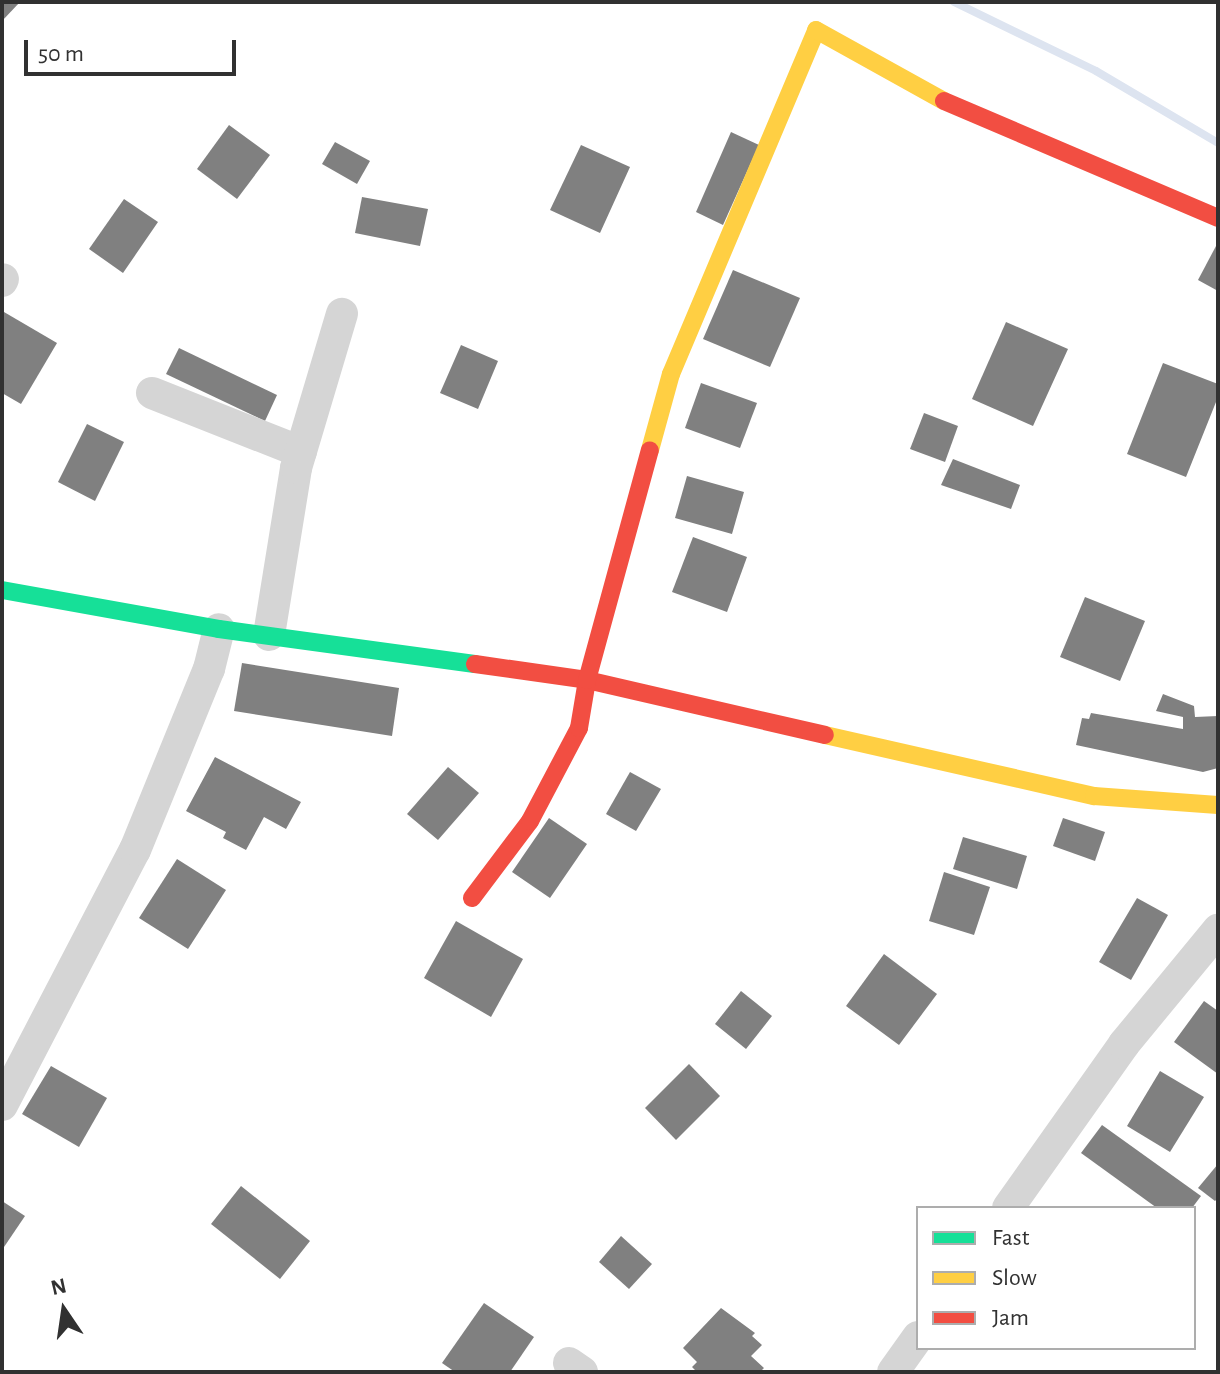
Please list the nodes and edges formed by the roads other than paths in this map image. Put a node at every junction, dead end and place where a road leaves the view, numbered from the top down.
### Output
1 (1218, 218) edge
2 (342, 314) dead end
3 (152, 393) dead end
4 (301, 452) junction
5 (2, 590) edge
6 (219, 629) junction
7 (269, 635) junction
8 (587, 680) junction
9 (1218, 805) edge
10 (472, 898) dead end
11 (1218, 930) edge
12 (2, 1105) edge
13 (1009, 1206) edge
14 (916, 1340) edge
15 (893, 1372) edge

1 - 8 street
2 - 4 street
3 - 4 street
4 - 7 street
5 - 6 street
6 - 7 street
6 - 12 street
7 - 8 street
8 - 9 street
8 - 10 street
11 - 13 street
14 - 15 street

